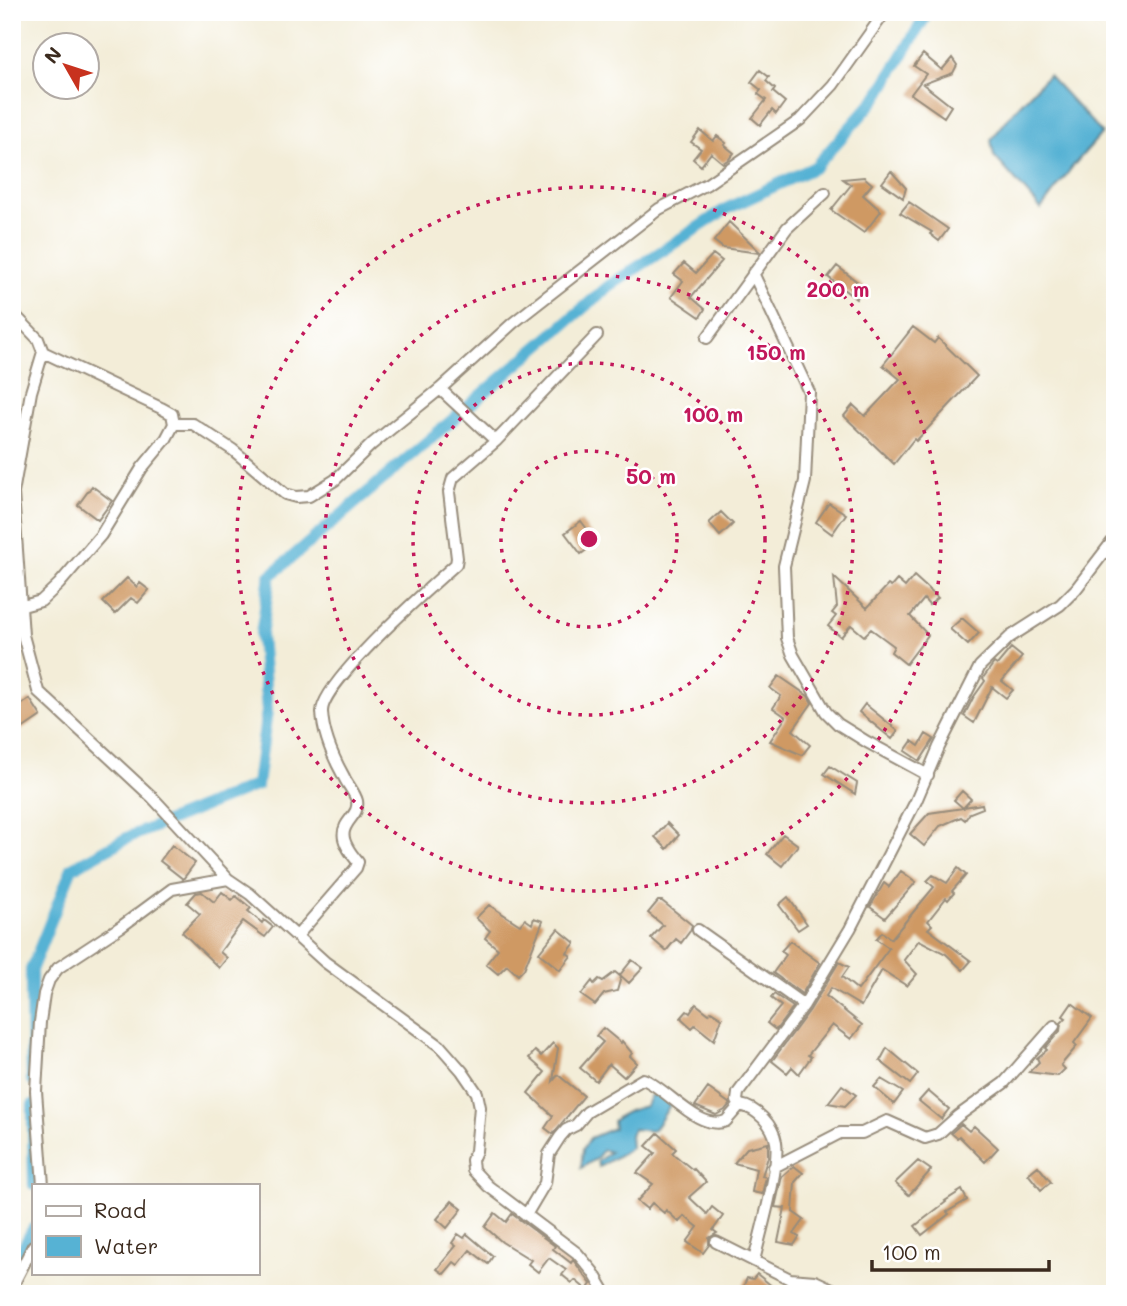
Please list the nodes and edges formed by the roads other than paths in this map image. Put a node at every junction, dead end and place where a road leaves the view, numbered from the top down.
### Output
1 (885, 12) edge
2 (825, 192) dead end
3 (753, 273) junction
4 (12, 312) edge
5 (597, 335) dead end
6 (706, 338) dead end
7 (43, 352) junction
8 (440, 389) junction
9 (174, 424) junction
10 (496, 441) junction
11 (1115, 538) edge
12 (16, 607) edge
13 (928, 775) junction
14 (228, 879) junction
15 (698, 930) dead end
16 (297, 936) junction
17 (804, 1005) junction
18 (1054, 1026) dead end
19 (740, 1105) junction
20 (775, 1167) junction
21 (43, 1184) edge
22 (526, 1214) junction
23 (716, 1242) dead end
24 (32, 1248) edge
25 (754, 1261) junction
26 (12, 1287) edge
27 (606, 1294) edge
28 (843, 1294) edge

1 - 8 street
2 - 3 street
3 - 6 street
3 - 13 street
4 - 7 street
5 - 10 street
7 - 9 street
7 - 12 street
8 - 9 street
8 - 10 street
9 - 12 street
10 - 16 street
11 - 13 street
12 - 14 street
13 - 17 street
14 - 16 street
14 - 21 street
15 - 17 street
16 - 22 street
17 - 19 street
18 - 20 street
19 - 20 street
19 - 22 street
20 - 25 street
22 - 27 street
23 - 25 street
24 - 26 street
25 - 28 street

